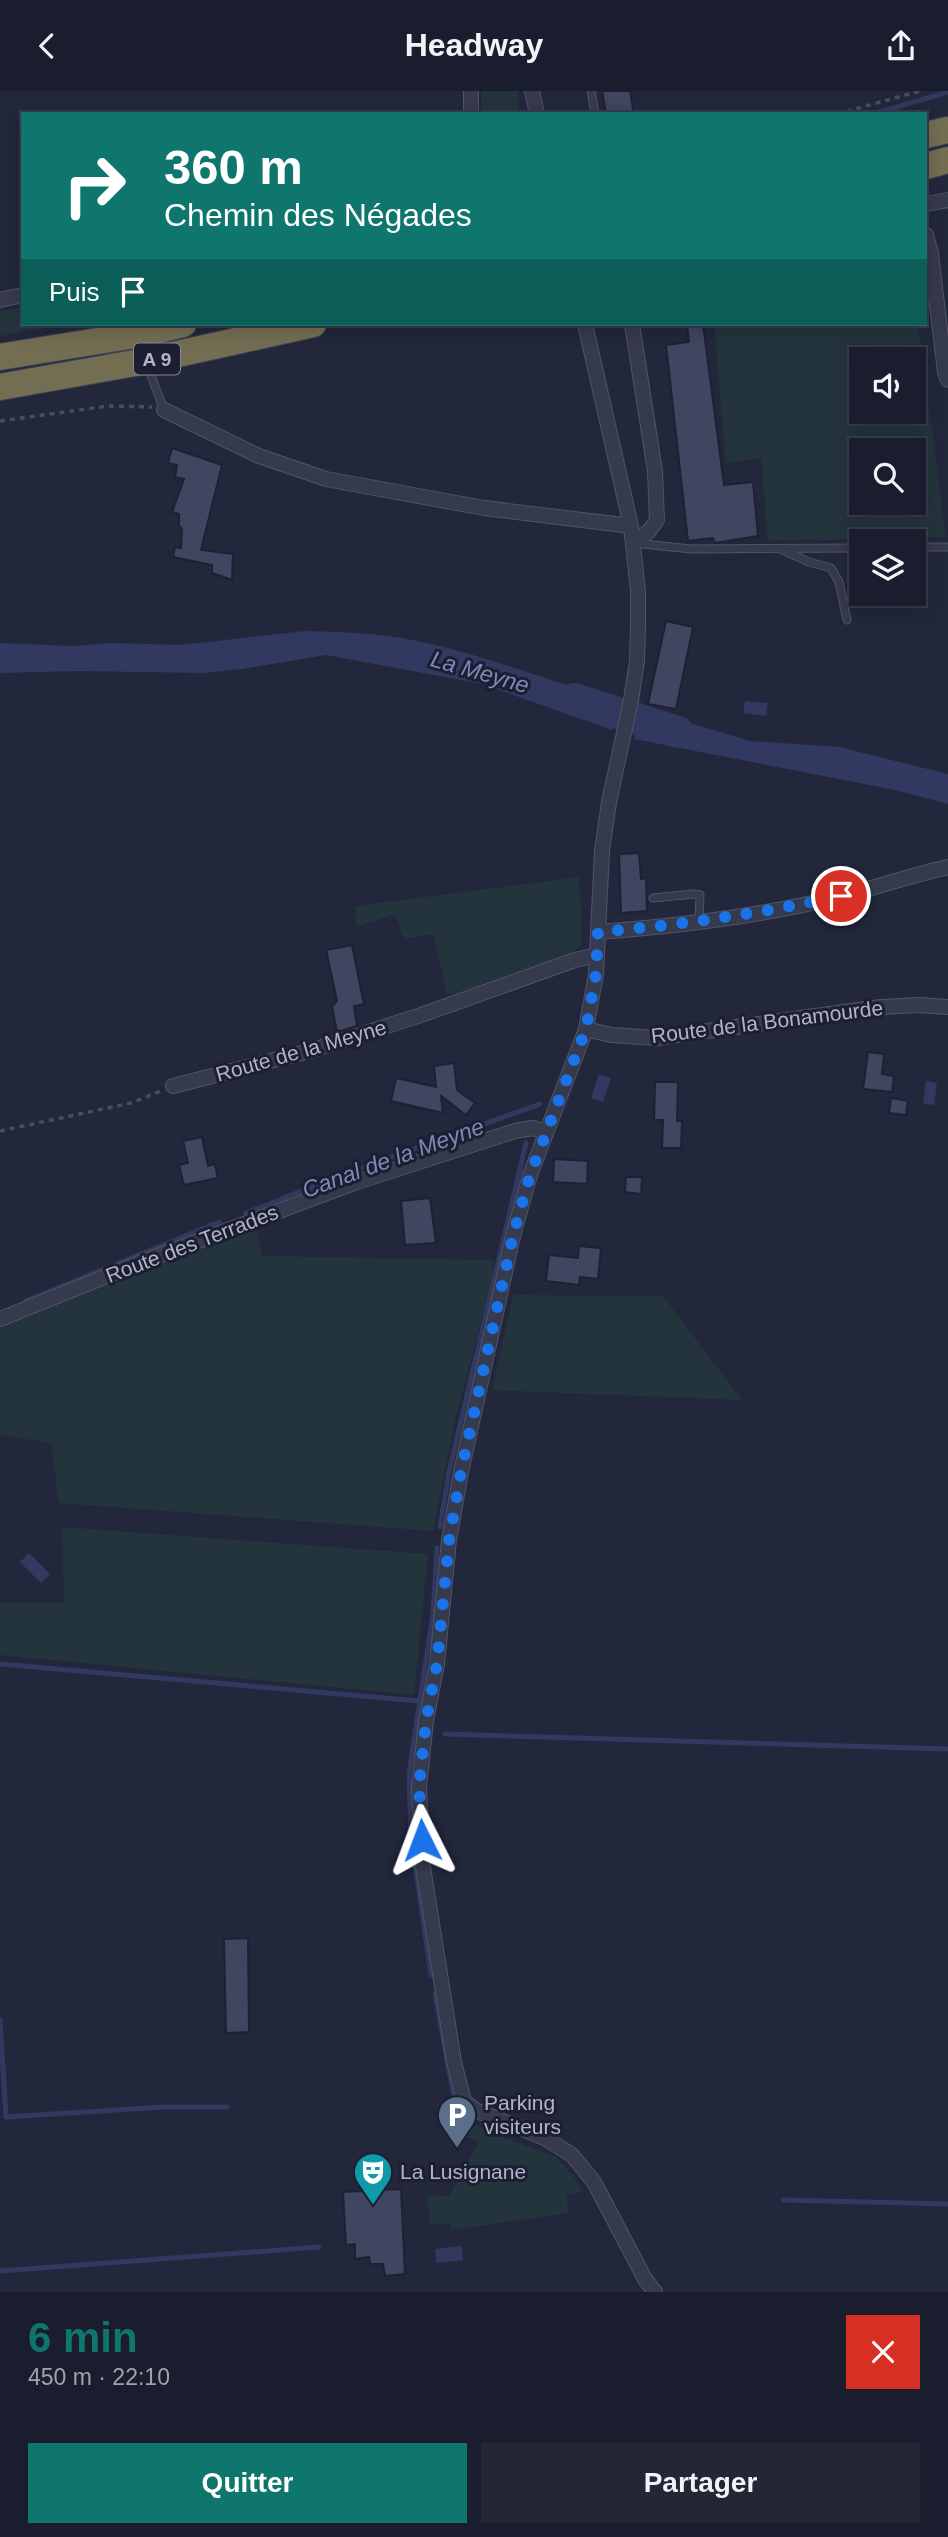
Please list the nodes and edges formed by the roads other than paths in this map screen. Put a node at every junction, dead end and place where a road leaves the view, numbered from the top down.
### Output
1 (471, 91) edge
2 (532, 91) edge
3 (591, 91) edge
4 (471, 112) edge
5 (537, 112) edge
6 (595, 112) edge
7 (948, 130) edge
8 (927, 135) edge
9 (948, 160) edge
10 (927, 166) edge
11 (948, 199) edge
12 (927, 204) edge
13 (927, 239) edge
14 (21, 295) edge
15 (0, 300) edge
16 (175, 326) edge
17 (304, 326) edge
18 (585, 326) edge
19 (632, 326) edge
20 (0, 357) edge
21 (146, 361) junction
22 (948, 380) edge
23 (0, 387) edge
24 (164, 410) joint
25 (631, 526) junction
26 (634, 543) junction
27 (926, 547) edge
28 (948, 547) edge
29 (779, 548) junction
30 (849, 548) edge
31 (847, 620) dead end
32 (948, 867) edge
33 (653, 898) dead end
34 (699, 921) junction
35 (598, 932) junction
36 (597, 955) junction
37 (948, 1007) edge
38 (586, 1029) junction
39 (173, 1086) road end
40 (547, 1132) junction
41 (0, 1319) edge
42 (655, 2292) edge

1 - 4 street
2 - 5 street
3 - 6 lane
7 - 8 highway
9 - 10 highway
11 - 12 street
13 - 22 street
14 - 15 street
16 - 20 highway, A 9
17 - 21 highway, A 9
18 - 25 street
19 - 26 street
21 - 23 highway, A 9
21 - 24 lane
24 - 25 street
25 - 26 street
26 - 29 lane
26 - 35 street
27 - 28 lane
29 - 30 lane
29 - 31 lane
32 - 34 street
33 - 34 lane
34 - 35 street
35 - 36 street
36 - 38 street
36 - 39 street, Route de la Meyne
37 - 38 street, Route de la Bonamourde
38 - 40 street
40 - 41 street, Route des Terrades
40 - 42 street

